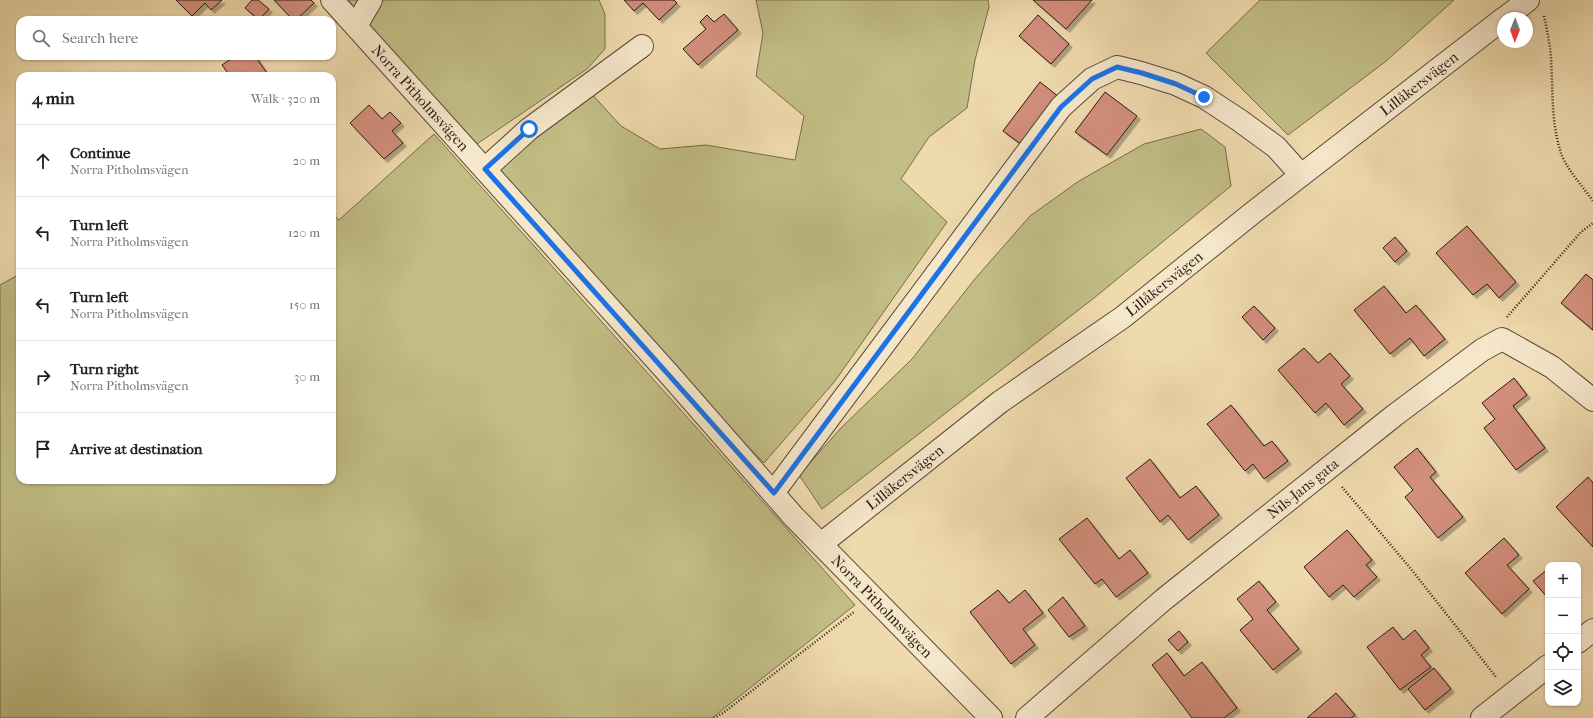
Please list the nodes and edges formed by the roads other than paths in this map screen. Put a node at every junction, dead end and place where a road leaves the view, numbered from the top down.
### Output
1 (332, 0) edge
2 (371, 0) edge
3 (1536, 7) edge
4 (1523, 12) edge
5 (1497, 24) edge
6 (356, 26) junction
7 (642, 46) dead end
8 (485, 169) junction
9 (1301, 175) junction
10 (1593, 400) edge
11 (774, 493) junction
12 (821, 544) junction
13 (1593, 630) edge
14 (1581, 640) edge
15 (1545, 668) edge
16 (991, 718) edge
17 (1027, 718) edge
18 (1482, 718) edge

1 - 6 street, Norra Pitholmsvägen
2 - 6 street
3 - 4 street, Lillåkersvägen
5 - 9 street, Lillåkersvägen
6 - 8 street, Norra Pitholmsvägen
7 - 8 street
8 - 11 street, Norra Pitholmsvägen
9 - 11 street
9 - 12 street, Lillåkersvägen
10 - 17 street, Nils-Jans gata
11 - 12 street, Norra Pitholmsvägen
12 - 16 street, Norra Pitholmsvägen
13 - 14 street
15 - 18 street

